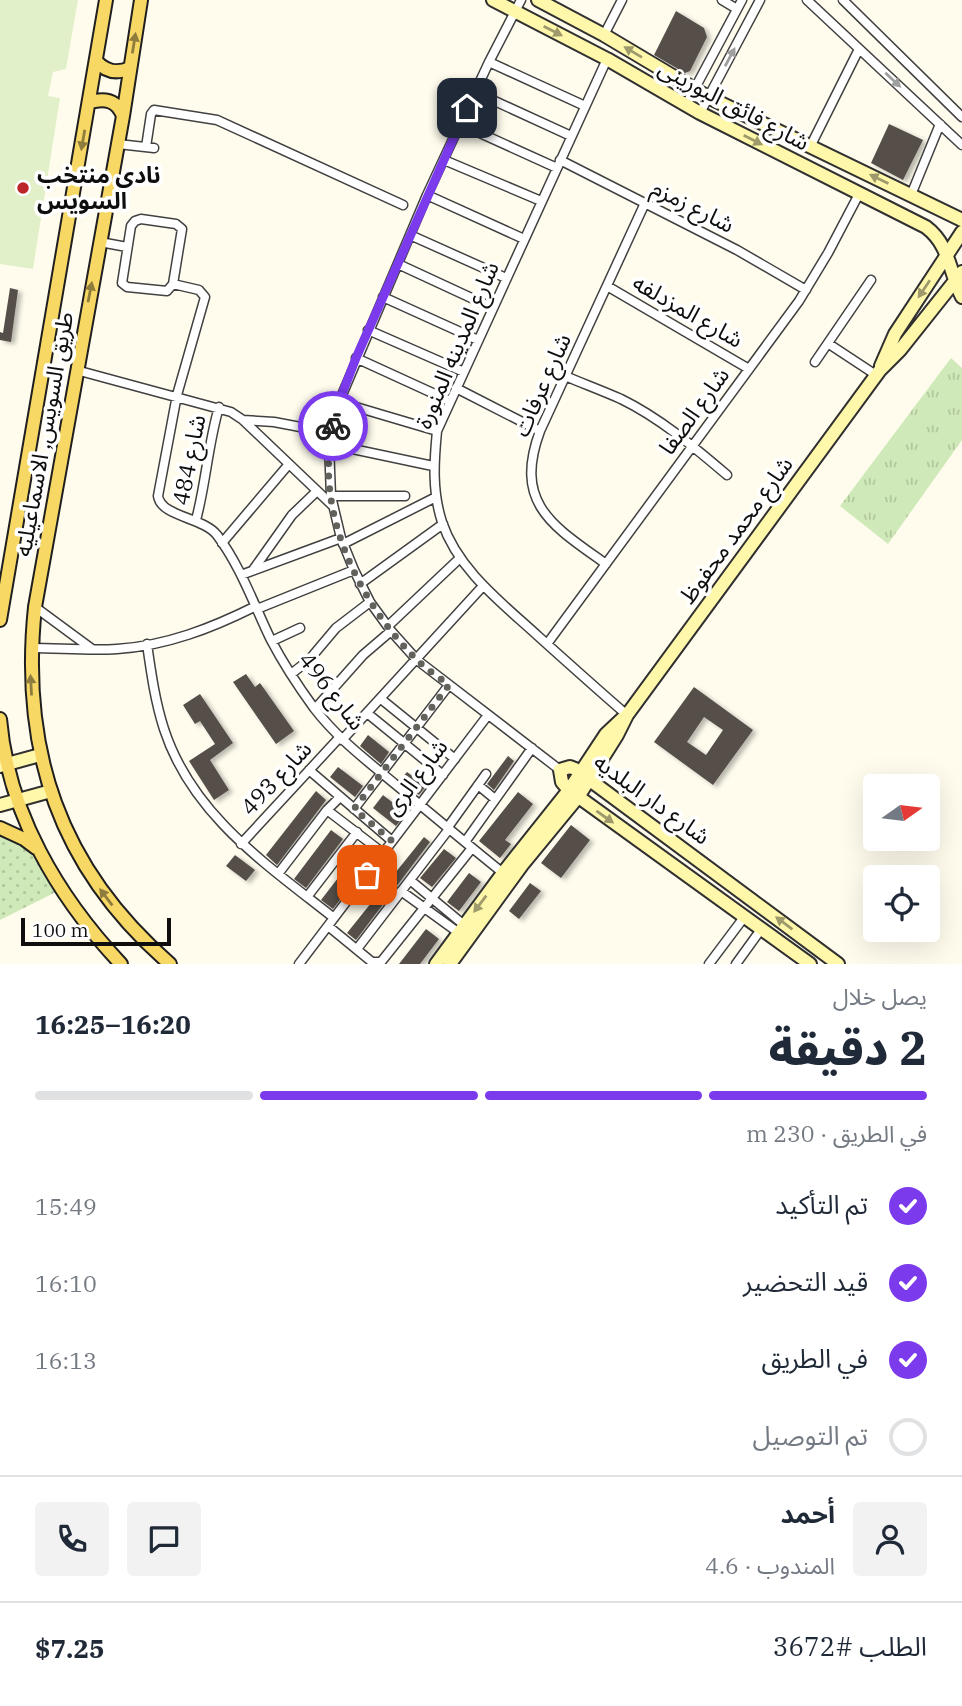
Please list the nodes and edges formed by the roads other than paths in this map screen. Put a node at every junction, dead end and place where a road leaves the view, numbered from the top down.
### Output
1 (106, 0) edge
2 (141, 0) edge
3 (493, 0) edge
4 (538, 0) edge
5 (622, 0) edge
6 (722, 0) edge
7 (742, 0) edge
8 (760, 0) edge
9 (807, 0) edge
10 (842, 0) edge
11 (517, 6) edge
12 (737, 9) junction
13 (604, 35) junction
14 (859, 49) junction
15 (607, 59) junction
16 (96, 61) junction
17 (489, 62) junction
18 (130, 68) junction
19 (694, 89) junction
20 (475, 92) junction
21 (708, 97) junction
22 (90, 102) junction
23 (685, 105) junction
24 (585, 106) junction
25 (700, 113) junction
26 (123, 116) junction
27 (962, 117) edge
28 (460, 124) junction
29 (940, 124) junction
30 (572, 136) junction
31 (118, 145) junction
32 (811, 145) junction
33 (962, 145) edge
34 (444, 160) junction
35 (558, 164) junction
36 (859, 194) junction
37 (427, 195) junction
38 (911, 195) junction
39 (541, 201) junction
40 (645, 203) junction
41 (403, 205) dead end
42 (962, 219) edge
43 (962, 232) edge
44 (410, 235) junction
45 (524, 239) junction
46 (100, 242) junction
47 (127, 247) junction
48 (947, 255) junction
49 (398, 264) junction
50 (959, 276) edge
51 (506, 278) junction
52 (871, 280) dead end
53 (173, 284) junction
54 (607, 286) junction
55 (806, 290) junction
56 (383, 297) junction
57 (962, 297) edge
58 (493, 308) junction
59 (368, 331) junction
60 (478, 340) junction
61 (829, 344) junction
62 (356, 358) junction
63 (816, 362) dead end
64 (749, 369) junction
65 (76, 370) junction
66 (464, 372) junction
67 (878, 372) junction
68 (565, 376) junction
69 (456, 388) junction
70 (177, 395) junction
71 (450, 401) junction
72 (339, 402) junction
73 (219, 407) junction
74 (243, 420) junction
75 (437, 431) junction
76 (540, 431) junction
77 (332, 433) junction
78 (329, 444) junction
79 (692, 446) junction
80 (289, 464) junction
81 (433, 466) junction
82 (727, 475) dead end
83 (317, 491) junction
84 (331, 496) junction
85 (405, 496) dead end
86 (436, 497) junction
87 (334, 507) junction
88 (196, 520) junction
89 (443, 524) junction
90 (342, 541) junction
91 (222, 543) junction
92 (460, 558) junction
93 (606, 564) junction
94 (253, 570) junction
95 (354, 570) junction
96 (241, 575) junction
97 (360, 584) junction
98 (484, 586) junction
99 (370, 602) junction
100 (35, 607) junction
101 (256, 608) junction
102 (0, 620) edge
103 (300, 628) dead end
104 (389, 629) junction
105 (272, 641) junction
106 (147, 644) junction
107 (547, 644) junction
108 (31, 648) junction
109 (92, 649) junction
110 (417, 660) junction
111 (291, 674) junction
112 (449, 685) junction
113 (381, 699) junction
114 (314, 709) junction
115 (367, 713) junction
116 (488, 715) junction
117 (627, 715) junction
118 (0, 719) edge
119 (417, 728) junction
120 (341, 739) junction
121 (405, 744) junction
122 (532, 748) junction
123 (40, 755) junction
124 (454, 759) junction
125 (4, 765) edge
126 (560, 770) junction
127 (309, 771) junction
128 (382, 774) junction
129 (486, 774) dead end
130 (443, 775) junction
131 (584, 776) junction
132 (478, 785) junction
133 (51, 791) junction
134 (573, 794) junction
135 (340, 797) junction
136 (495, 799) junction
137 (18, 800) junction
138 (0, 805) edge
139 (420, 805) junction
140 (354, 809) junction
141 (327, 810) junction
142 (0, 828) edge
143 (449, 828) junction
144 (357, 832) junction
145 (392, 841) junction
146 (241, 844) junction
147 (468, 845) junction
148 (682, 846) junction
149 (530, 847) junction
150 (38, 849) junction
151 (383, 853) junction
152 (671, 863) junction
153 (503, 873) junction
154 (278, 874) junction
155 (410, 880) junction
156 (401, 891) junction
157 (307, 897) junction
158 (431, 898) junction
159 (423, 908) junction
160 (745, 916) junction
161 (334, 918) junction
162 (328, 926) junction
163 (762, 928) junction
164 (462, 929) junction
165 (357, 949) junction
166 (121, 964) edge
167 (170, 964) edge
168 (299, 964) edge
169 (436, 964) edge
170 (450, 964) edge
171 (709, 964) edge
172 (736, 964) edge
173 (810, 964) edge
174 (838, 964) edge

1 - 16 main road, طريق السويس, الاسماعيليه
18 -> 2 main road, طريق السويس, الاسماعيليه
3 - 11 street, شارع فائق البورينى
4 - 13 street, شارع فائق البورينى
5 - 13 street
6 - 12 street
7 - 12 street
21 -> 8 street
9 - 14 street
10 - 27 street
11 -> 15 street, شارع فائق البورينى
11 - 17 street
12 - 19 street
19 -> 13 street, شارع فائق البورينى
14 -> 29 street
14 - 32 street
15 - 23 street, شارع فائق البورينى
15 - 24 street, شارع المدينه المنورة
16 - 18 main road
16 - 22 main road, طريق السويس, الاسماعيليه
17 - 20 street
17 - 24 street
18 - 26 main road, طريق السويس, الاسماعيليه
19 - 21 street, شارع فائق البورينى
19 - 23 street
20 - 28 street
20 - 30 street
21 - 25 street
21 - 32 street, شارع فائق البورينى
22 - 26 main road
22 -> 102 main road, طريق السويس, الاسماعيليه
23 - 25 street, شارع فائق البورينى
24 - 30 street, شارع المدينه المنورة
25 -> 36 street, شارع فائق البورينى
26 - 31 main road, طريق السويس, الاسماعيليه
28 - 34 street
28 - 35 street, شارع زمزم
29 - 33 street
29 - 38 street
30 - 35 street, شارع المدينه المنورة
31 - 41 street
31 - 46 main road, طريق السويس, الاسماعيليه
38 -> 32 street, شارع فائق البورينى
34 - 37 street
34 - 39 street
35 - 39 street, شارع المدينه المنورة
35 - 40 street, شارع زمزم
36 - 48 street, شارع فائق البورينى
36 - 55 street, شارع الصفا
37 - 44 street
37 - 45 street
38 - 42 street, شارع فائق البورينى
39 - 45 street, شارع المدينه المنورة
40 - 54 street, شارع عرفات
40 - 55 street, شارع زمزم
43 - 48 street, شارع محمد محفوظ
44 - 49 street
44 - 51 street
45 - 51 street, شارع المدينه المنورة
46 - 47 street
65 -> 46 main road, طريق السويس, الاسماعيليه
47 - 53 street
47 - 53 street
48 - 50 street, شارع فائق البورينى
48 -> 67 street, شارع محمد محفوظ
49 - 56 street
49 - 58 street
50 - 57 street, شارع فائق البورينى
50 - 67 street, شارع محمد محفوظ
51 - 58 street, شارع المدينه المنورة
52 - 61 street
53 - 70 street
54 - 64 street, شارع المزدلفه
54 - 68 street, شارع عرفات
55 - 64 street, شارع الصفا
56 - 59 street
56 - 60 street
58 - 60 street, شارع المدينه المنورة
59 - 62 street
59 - 66 street
60 - 66 street, شارع المدينه المنورة
61 - 63 street
61 - 67 street
62 - 71 street
62 - 72 street
64 - 79 street, شارع الصفا
65 - 70 street
65 - 100 main road, طريق السويس, الاسماعيليه
66 - 69 street, شارع المدينه المنورة
67 - 117 street, شارع محمد محفوظ
68 - 76 street, شارع عرفات
68 - 79 street
69 - 71 street, شارع المدينه المنورة
69 - 76 street
70 - 73 street
70 - 88 street, شارع 496
71 - 75 street, شارع المدينه المنورة
72 - 75 street
72 - 77 street
73 - 74 street
73 - 88 street, شارع 484
74 - 77 street
74 - 80 street
75 - 81 street, شارع المدينه المنورة
76 - 93 street, شارع عرفات
77 - 78 street
78 - 81 street
78 - 84 street
79 - 82 street
79 - 93 street, شارع الصفا
80 - 83 street
80 - 91 street
81 - 86 street, شارع المدينه المنورة
83 - 87 street
83 - 94 street
84 - 85 street
84 - 87 street
86 - 89 street, شارع المدينه المنورة
86 - 90 street
87 - 90 street
88 - 91 street, شارع 496
89 - 92 street, شارع المدينه المنورة
89 - 97 street
90 - 94 street
90 - 95 street
91 - 96 street, شارع 496
92 - 98 street, شارع المدينه المنورة
92 - 104 street
93 - 107 street, شارع الصفا
94 - 96 street
95 - 97 street
95 - 101 street
96 - 101 street, شارع 496
97 - 99 street
98 - 107 street, شارع المدينه المنورة
98 - 110 street, شارع 493
99 - 104 street
99 - 111 street
100 - 108 main road, طريق السويس, الاسماعيليه
100 - 109 street
101 - 105 street, شارع 496
101 - 106 street
103 - 105 street
104 - 110 street
104 - 114 street
105 - 111 street, شارع 496
106 - 109 street
106 - 146 street
107 - 117 street, شارع المدينه المنورة
108 - 109 street
123 -> 108 main road, طريق السويس, الاسماعيليه
110 - 112 street
110 - 113 street, شارع 493
111 - 114 street, شارع 496
112 - 116 street
112 - 119 street
113 - 115 street, شارع 493
113 - 119 street
114 - 120 street, شارع 496
115 - 120 street, شارع 493
115 - 121 street
116 - 122 street
116 - 124 street, شارع الرى
117 - 131 street, شارع محمد محفوظ
118 - 125 main road
119 - 121 street
119 - 124 street
120 - 127 street, شارع 493
120 - 128 street, شارع 496
121 - 128 street
121 - 130 street
122 - 126 street
122 - 136 street
123 - 125 street
123 - 133 main road, طريق السويس, الاسماعيليه
124 - 130 street, شارع الرى
125 - 137 main road
126 - 131 street, شارع دار البلديه
126 - 134 street, شارع دار البلديه
127 - 135 street
127 - 146 street, شارع 493
128 - 139 street, شارع 496
128 - 140 street
129 - 132 street
130 - 139 street, شارع الرى
131 - 134 street, شارع محمد محفوظ
131 - 148 street, شارع دار البلديه
132 - 136 street
132 - 143 street
133 - 137 street
167 -> 133 main road, طريق السويس, الاسماعيليه
134 - 149 street, شارع محمد محفوظ
134 -> 152 street, شارع دار البلديه
135 - 140 street
135 - 141 street
136 - 147 street
137 - 138 street
137 - 150 main road
139 - 143 street, شارع 496
139 - 145 street, شارع الرى
140 - 145 street
141 - 144 street
141 - 154 street
142 - 150 main road
143 - 147 street, شارع 496
143 - 155 street
144 - 151 street
144 - 157 street
145 - 151 street, شارع الرى
146 - 154 street
147 - 153 street, شارع 496
147 - 158 street
148 - 152 street
174 -> 148 street, شارع دار البلديه
149 - 153 street, شارع محمد محفوظ
149 - 170 street, شارع محمد محفوظ
150 - 166 main road
151 - 161 street, شارع الرى
152 - 160 street, شارع دار البلديه
153 -> 164 street, شارع محمد محفوظ
154 - 157 street
155 - 156 street
155 - 158 street
156 - 159 street
156 - 165 street
157 - 161 street
158 - 159 street
158 - 164 street
159 - 164 street
159 - 165 street
160 - 163 street, شارع دار البلديه
160 - 171 street
161 - 162 street, شارع الرى
162 - 165 street
162 - 168 street, شارع الرى
163 - 172 street
163 - 173 street, شارع دار البلديه
164 - 169 street, شارع محمد محفوظ

